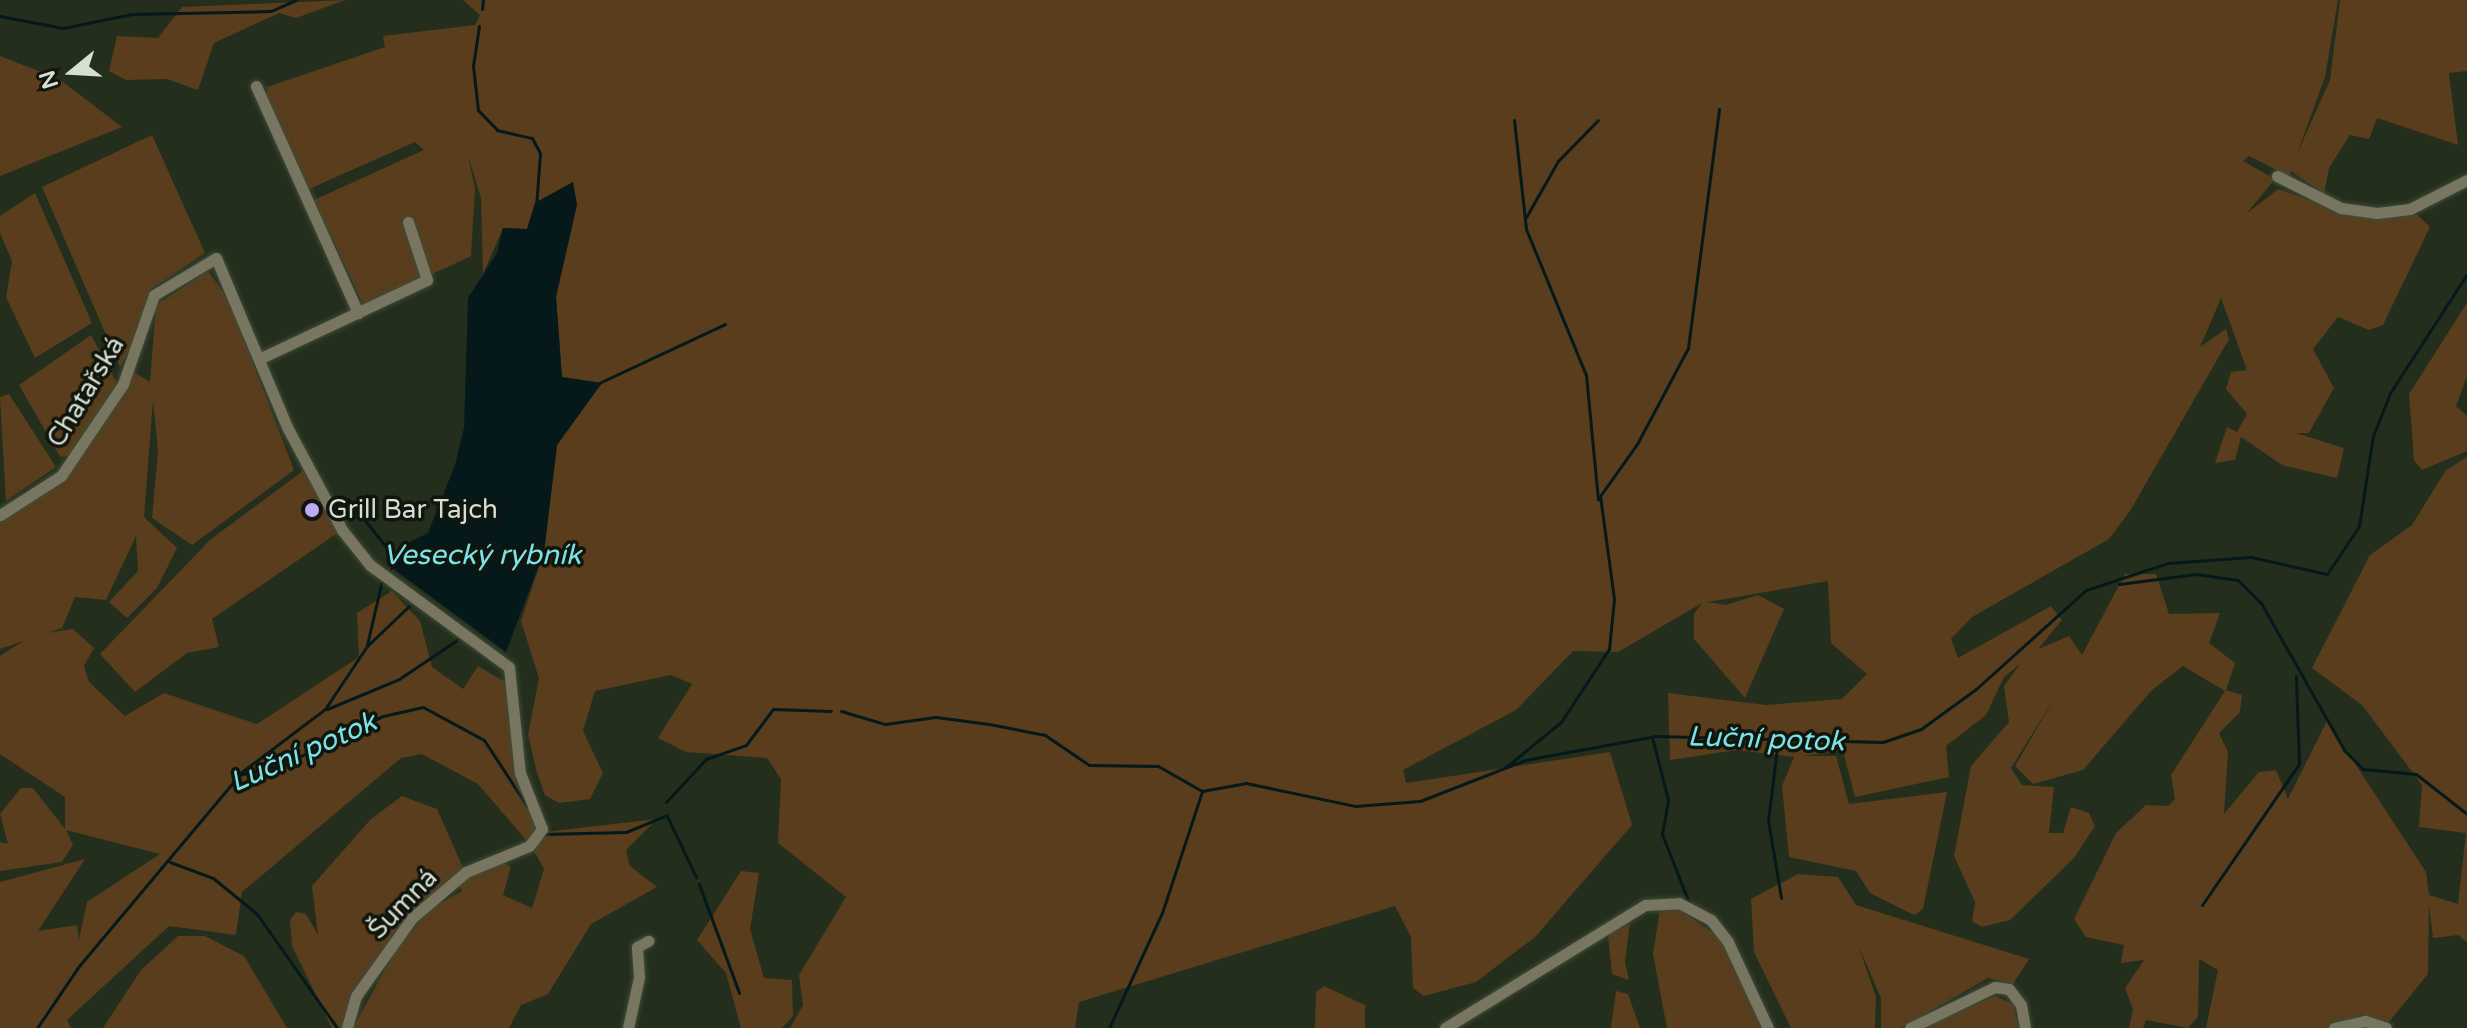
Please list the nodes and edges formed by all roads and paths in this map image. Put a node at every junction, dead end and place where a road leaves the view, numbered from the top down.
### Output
1 (256, 86) dead end
2 (2277, 176) dead end
3 (2467, 180) edge
4 (408, 222) dead end
5 (358, 313) junction
6 (263, 357) junction
7 (0, 515) edge
8 (509, 667) joint
9 (648, 941) dead end
10 (347, 1028) edge
11 (628, 1028) edge
12 (1445, 1028) edge
13 (1768, 1028) edge
14 (1910, 1028) edge
15 (2025, 1028) edge
16 (2334, 1028) edge
17 (2386, 1028) edge

1 - 5 street
2 - 3 street
4 - 5 street
5 - 6 street
6 - 7 street, Chatařská
6 - 8 street, Chatařská
8 - 10 street, Šumná
9 - 11 street
12 - 13 street
14 - 15 street
16 - 17 street

